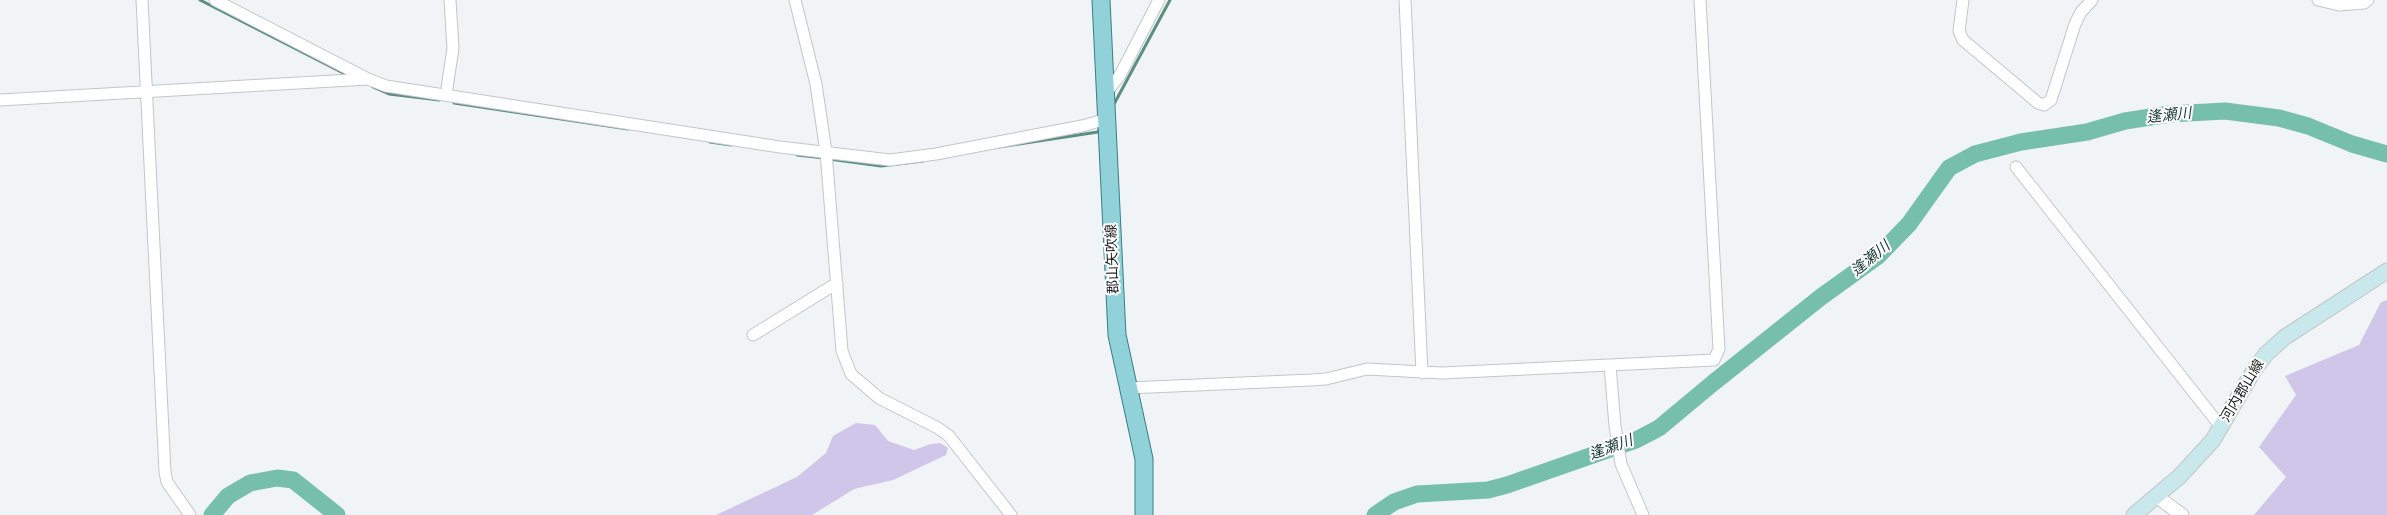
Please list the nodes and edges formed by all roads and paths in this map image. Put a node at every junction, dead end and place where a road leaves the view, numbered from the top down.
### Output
1 (142, 0) edge
2 (215, 0) edge
3 (450, 0) edge
4 (795, 0) edge
5 (1101, 0) edge
6 (1159, 0) edge
7 (1404, 0) edge
8 (1700, 0) edge
9 (1963, 0) edge
10 (2092, 0) edge
11 (2318, 0) edge
12 (2368, 0) edge
13 (368, 79) junction
14 (148, 92) junction
15 (1106, 93) junction
16 (446, 95) junction
17 (0, 100) edge
18 (1107, 119) junction
19 (826, 152) junction
20 (2016, 167) dead end
21 (2387, 271) edge
22 (837, 282) junction
23 (753, 335) dead end
24 (1610, 365) junction
25 (1422, 373) junction
26 (1128, 388) junction
27 (2222, 428) junction
28 (2156, 496) junction
29 (188, 512) edge
30 (1011, 515) edge
31 (1144, 515) edge
32 (1643, 515) edge
33 (2134, 515) edge
34 (2182, 515) edge

1 - 14 street
2 - 13 street
3 - 16 street
4 - 19 street
5 - 15 main road, 郡山矢吹線
6 - 15 street
7 - 25 street
8 - 24 street
9 - 10 street
11 - 12 street
13 - 14 street
13 - 16 street
14 - 17 street
14 - 29 street
15 - 18 main road, 郡山矢吹線
16 - 19 street
18 - 19 street
18 - 26 main road, 郡山矢吹線
19 - 22 street
20 - 27 street
21 - 27 main road, 河内郡山線
22 - 23 street
22 - 30 street
24 - 25 street
24 - 32 street
25 - 26 street
26 - 31 main road, 郡山矢吹線
27 - 28 main road, 河内郡山線
28 - 33 main road, 河内郡山線
28 - 34 street

